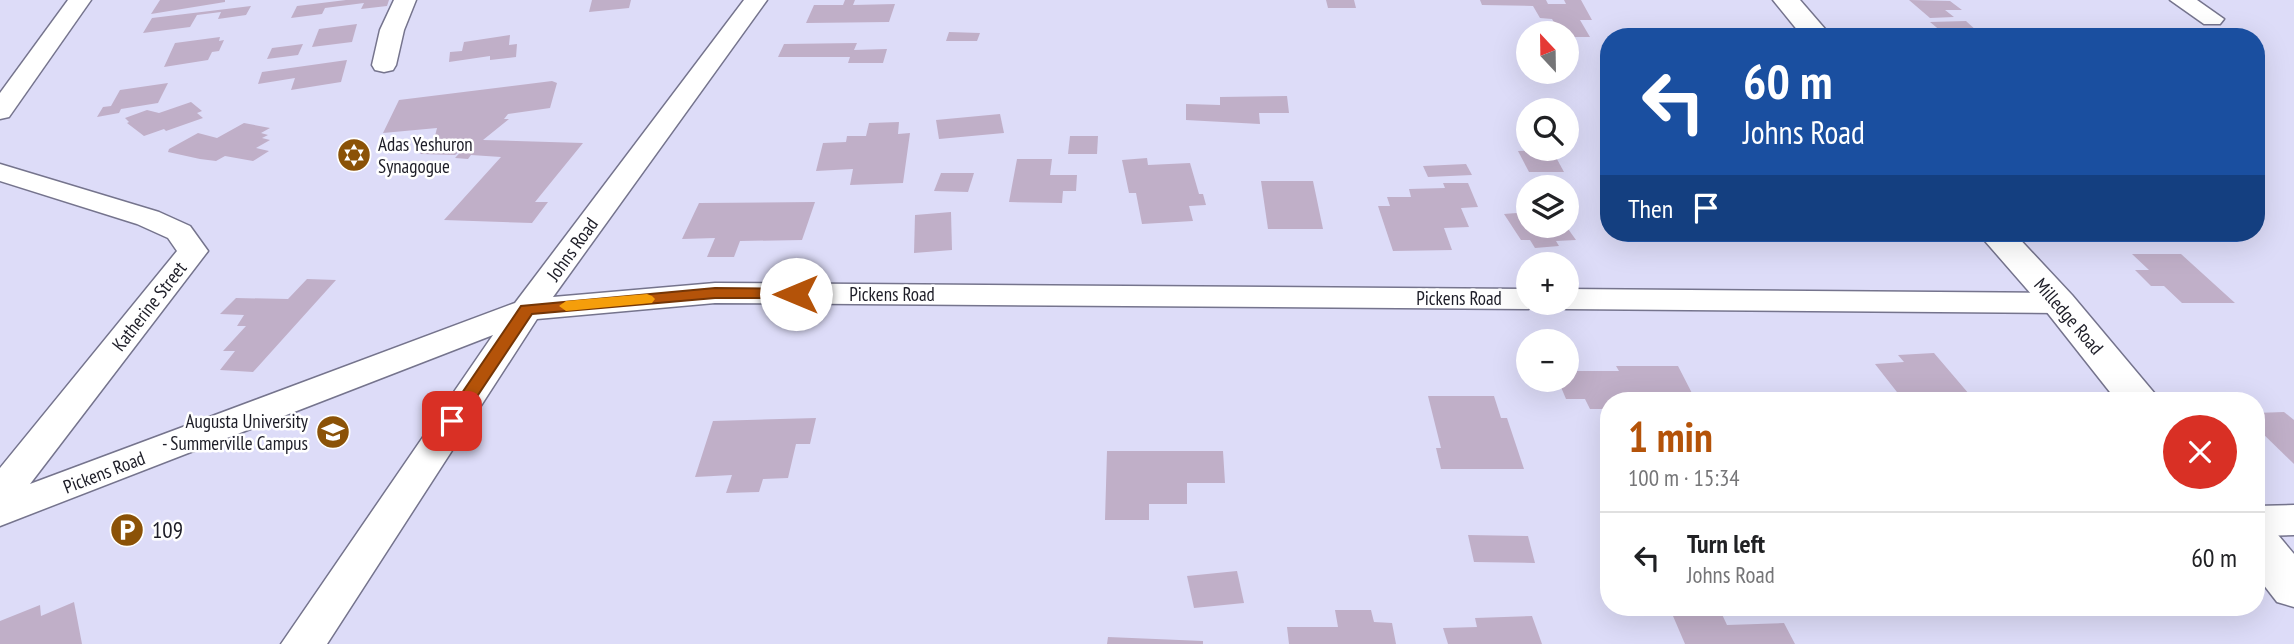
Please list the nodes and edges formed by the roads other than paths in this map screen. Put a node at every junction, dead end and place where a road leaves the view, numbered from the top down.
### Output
1 (80, 0) edge
2 (405, 0) edge
3 (756, 0) edge
4 (1786, 0) edge
5 (2181, 0) edge
6 (2212, 19) dead end
7 (1810, 28) edge
8 (384, 65) dead end
9 (0, 111) edge
10 (0, 172) edge
11 (2003, 242) edge
12 (1516, 299) edge
13 (1579, 299) edge
14 (2059, 303) junction
15 (527, 310) junction
16 (2133, 392) edge
17 (0, 495) edge
18 (0, 511) edge
19 (2294, 520) edge
20 (2265, 521) edge
21 (2265, 552) edge
22 (2294, 588) edge
23 (303, 644) edge

1 - 9 street
2 - 8 street
3 - 15 street, Johns Road
4 - 7 street
5 - 6 street
10 - 17 street, Katherine Street
11 - 14 street, Milledge Road
12 - 15 street, Pickens Road
13 - 14 street
14 - 16 street, Milledge Road
15 - 18 street, Pickens Road
15 - 23 street, Johns Road
19 - 20 street
21 - 22 street

